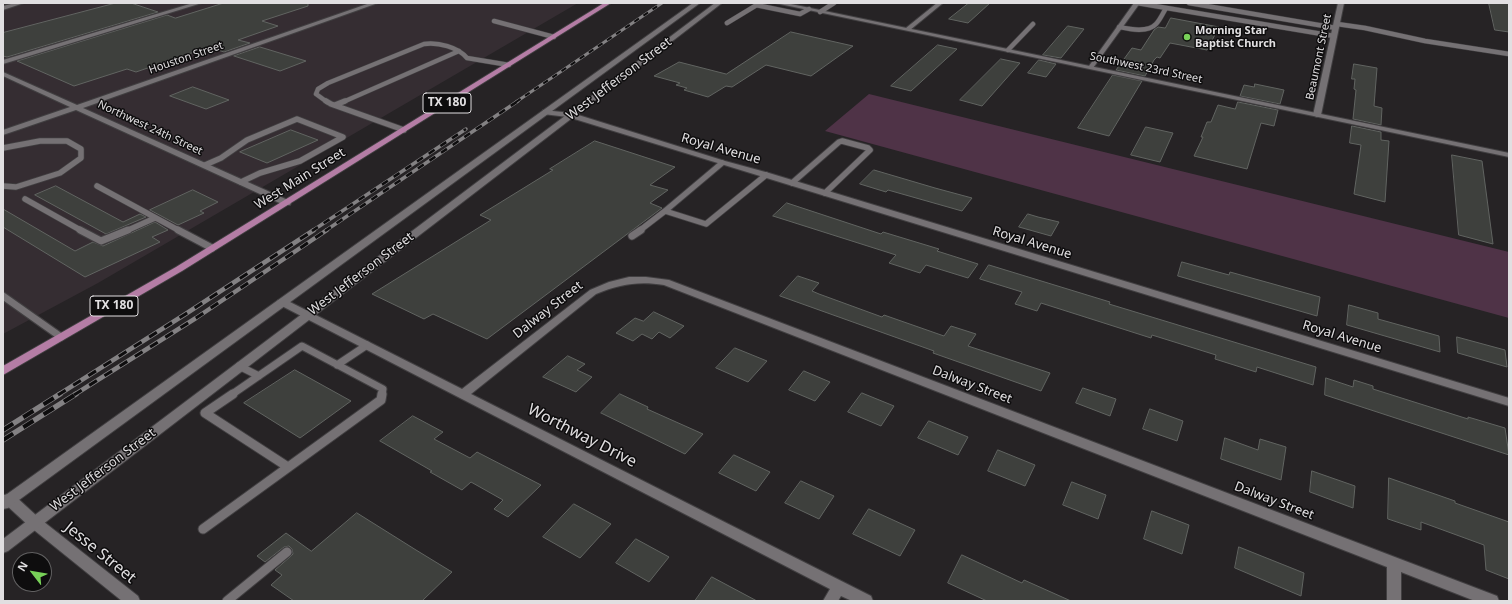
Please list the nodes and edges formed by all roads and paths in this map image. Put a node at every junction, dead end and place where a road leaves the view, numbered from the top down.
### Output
1 (21, 3) edge
2 (200, 3) edge
3 (375, 3) edge
4 (608, 3) edge
5 (697, 3) edge
6 (719, 3) edge
7 (778, 3) edge
8 (834, 3) edge
9 (940, 3) edge
10 (1137, 3) edge
11 (1189, 3) edge
12 (1341, 3) edge
13 (758, 4) edge
14 (3, 8) edge
15 (1166, 8) junction
16 (809, 9) junction
17 (820, 12) junction
18 (494, 21) dead end
19 (727, 23) dead end
20 (1033, 24) dead end
21 (1336, 26) junction
22 (1119, 27) junction
23 (908, 28) junction
24 (1334, 36) junction
25 (554, 37) junction
26 (1008, 50) junction
27 (459, 51) junction
28 (1509, 54) edge
29 (3, 62) edge
30 (508, 65) junction
31 (1090, 67) junction
32 (3, 74) edge
33 (335, 106) junction
34 (78, 107) junction
35 (546, 112) junction
36 (1317, 115) junction
37 (569, 116) junction
38 (404, 130) junction
39 (3, 132) edge
40 (3, 148) edge
41 (1509, 155) edge
42 (722, 163) junction
43 (205, 165) junction
44 (766, 175) junction
45 (241, 182) junction
46 (792, 183) junction
47 (3, 186) edge
48 (97, 186) dead end
49 (825, 193) junction
50 (25, 199) dead end
51 (287, 203) junction
52 (665, 211) junction
53 (155, 218) junction
54 (632, 236) dead end
55 (212, 248) junction
56 (3, 296) edge
57 (282, 302) junction
58 (308, 314) junction
59 (61, 337) junction
60 (367, 345) junction
61 (337, 364) junction
62 (239, 366) junction
63 (3, 371) edge
64 (259, 376) junction
65 (463, 394) junction
66 (1509, 402) edge
67 (288, 467) junction
68 (6, 501) edge
69 (34, 522) junction
70 (203, 529) dead end
71 (3, 547) edge
72 (287, 552) dead end
73 (1394, 563) junction
74 (839, 587) junction
75 (133, 601) edge
76 (228, 601) edge
77 (830, 601) edge
78 (866, 601) edge
79 (1394, 601) edge
80 (1492, 601) edge

1 - 14 street
2 - 29 street
3 - 34 street, Houston Street
4 - 25 main road, West Main Street / TX 180
5 - 35 street, West Jefferson Street
6 - 37 street, West Jefferson Street
7 - 16 street, Southwest 23rd Street
8 - 17 lane
9 - 23 street
10 - 15 lane
10 - 22 street
11 - 21 lane
12 - 21 street, Beaumont Street
13 - 16 lane
13 - 19 lane
15 - 22 lane
15 - 24 lane
16 - 17 street, Southwest 23rd Street
17 - 23 street, Southwest 23rd Street
18 - 25 lane
20 - 26 lane
21 - 24 street, Beaumont Street
21 - 28 lane
22 - 31 street
23 - 26 street, Southwest 23rd Street
24 - 36 street, Beaumont Street
25 - 30 main road, West Main Street / TX 180
26 - 31 street, Southwest 23rd Street
27 - 30 lane
27 - 33 lane
27 - 33 lane
30 - 38 main road, West Main Street / TX 180
31 - 36 street, Southwest 23rd Street
32 - 34 street, Northwest 24th Street
33 - 38 lane
34 - 39 street, Houston Street
34 - 43 street, Northwest 24th Street
35 - 37 street, Royal Avenue
35 - 57 street, West Jefferson Street
36 - 41 street, Southwest 23rd Street
37 - 42 street, Royal Avenue
37 - 58 street, West Jefferson Street
38 - 51 main road, West Main Street / TX 180
40 - 47 lane
42 - 44 street, Royal Avenue
42 - 52 lane
43 - 45 street, Northwest 24th Street
43 - 45 lane
44 - 46 street, Royal Avenue
44 - 52 lane
45 - 51 street, Northwest 24th Street
46 - 49 street, Royal Avenue
46 - 49 lane
48 - 53 lane
49 - 66 street, Royal Avenue
50 - 53 lane
51 - 55 main road, West Main Street / TX 180
52 - 54 lane
53 - 55 lane
55 - 59 main road, West Main Street / TX 180
56 - 59 lane
57 - 58 street, Worthway Drive
57 - 68 street, West Jefferson Street
58 - 60 street, Worthway Drive
58 - 62 street, West Jefferson Street
59 - 63 main road, West Main Street / TX 180
60 - 61 lane
60 - 65 street, Worthway Drive
61 - 64 lane
61 - 67 lane
62 - 64 lane
62 - 69 street, West Jefferson Street
64 - 67 lane
65 - 73 street, Dalway Street
65 - 74 street, Worthway Drive
67 - 70 lane
68 - 69 street, Jesse Street
69 - 71 street, West Jefferson Street
69 - 75 street, Jesse Street
72 - 76 lane
73 - 79 street
73 - 80 street, Dalway Street
74 - 77 street
74 - 78 street, Worthway Drive

